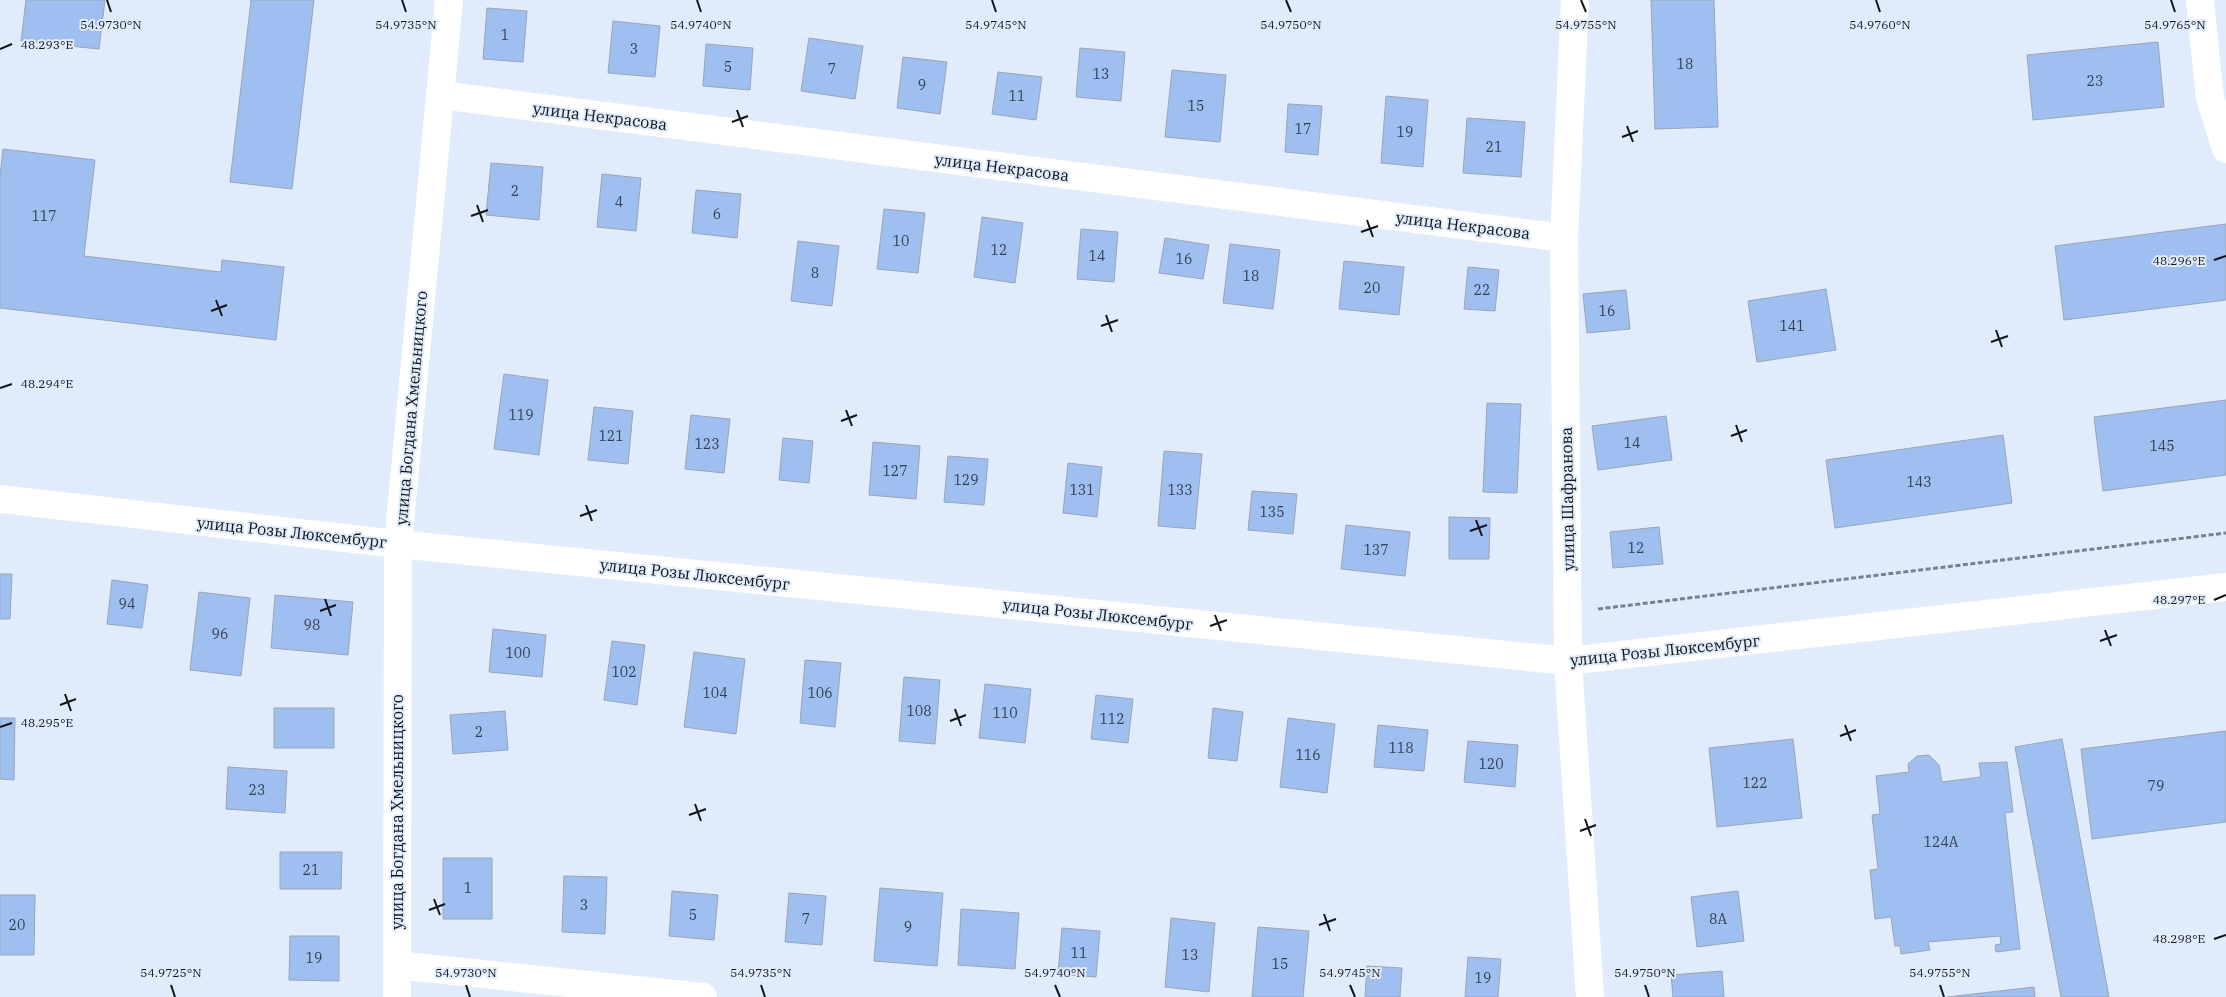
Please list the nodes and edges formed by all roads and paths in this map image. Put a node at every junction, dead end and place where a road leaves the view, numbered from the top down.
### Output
1 (449, 0) edge
2 (1575, 0) edge
3 (2200, 0) edge
4 (440, 95) junction
5 (2226, 149) edge
6 (1564, 238) junction
7 (0, 499) edge
8 (2226, 533) edge
9 (398, 544) junction
10 (2226, 587) edge
11 (1568, 613) junction
12 (1568, 661) junction
13 (396, 965) junction
14 (397, 997) edge
15 (703, 997) edge
16 (1590, 997) edge

1 - 4 street, улица Богдана Хмельницкого
2 - 6 street, улица Шафранова
3 - 5 street
4 - 6 street, улица Некрасова
4 - 9 street, улица Богдана Хмельницкого
6 - 11 street, улица Шафранова
7 - 9 street, улица Розы Люксембург
8 - 11 path
9 - 12 street, улица Розы Люксембург
9 - 13 street, улица Богдана Хмельницкого
10 - 12 street, улица Розы Люксембург
11 - 12 street, улица Шафранова
12 - 16 street, улица Шафранова
13 - 14 street, улица Богдана Хмельницкого
13 - 15 street

